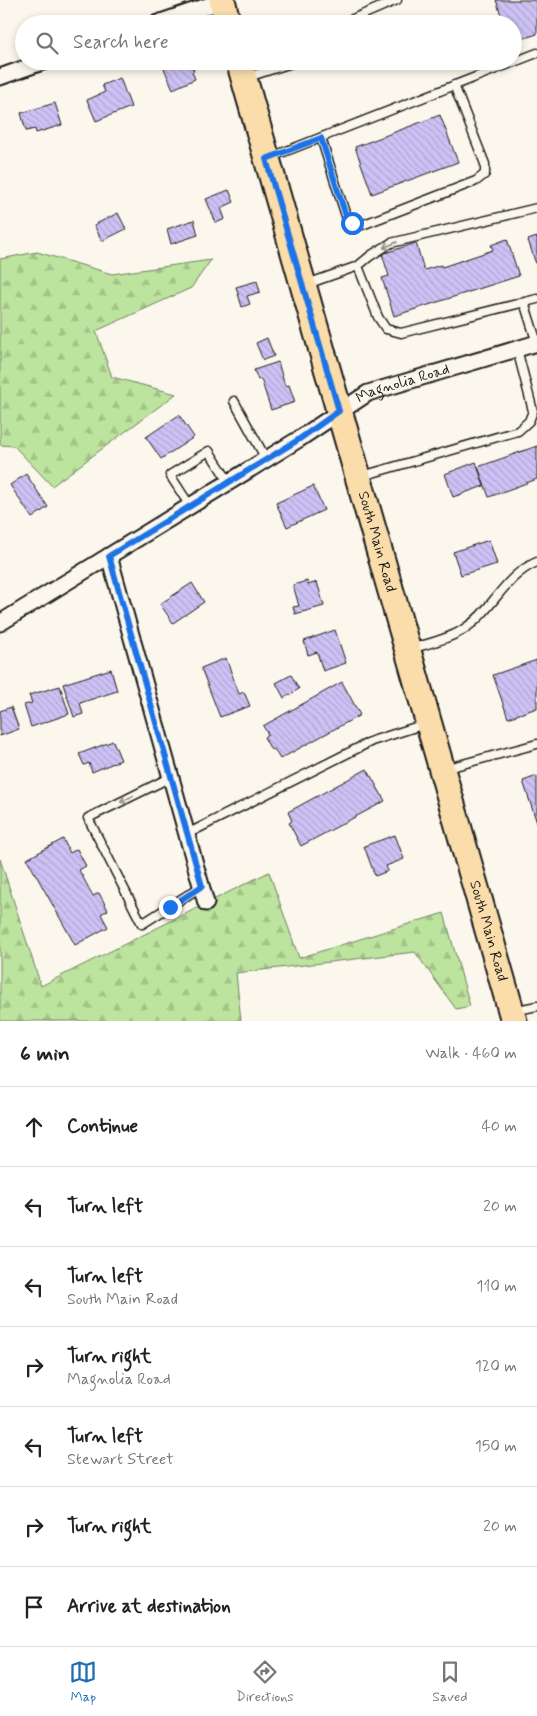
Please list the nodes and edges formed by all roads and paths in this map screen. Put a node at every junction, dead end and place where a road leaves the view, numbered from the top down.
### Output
1 (397, 0) edge
2 (224, 8) edge
3 (194, 15) edge
4 (362, 15) edge
5 (537, 53) edge
6 (522, 59) edge
7 (20, 70) edge
8 (241, 70) edge
9 (493, 70) edge
10 (0, 77) edge
11 (454, 85) junction
12 (321, 138) junction
13 (266, 159) junction
14 (537, 208) edge
15 (358, 266) junction
16 (303, 285) junction
17 (537, 299) edge
18 (524, 302) junction
19 (537, 343) edge
20 (517, 349) junction
21 (234, 401) dead end
22 (339, 411) junction
23 (266, 459) junction
24 (358, 477) junction
25 (229, 482) junction
26 (190, 506) junction
27 (109, 556) junction
28 (537, 562) edge
29 (0, 622) edge
30 (408, 650) junction
31 (429, 723) junction
32 (537, 744) edge
33 (442, 770) junction
34 (171, 777) junction
35 (187, 834) junction
36 (202, 886) junction
37 (206, 903) dead end
38 (537, 1006) edge
39 (513, 1016) edge

1 - 4 lane
2 - 3 street
5 - 6 lane
7 - 10 street
8 - 13 main road, South Main Road
9 - 11 lane
11 - 12 lane
11 - 12 lane
12 - 13 lane
13 - 16 main road, South Main Road
14 -> 15 lane
15 - 16 lane
15 - 18 lane
16 - 22 main road, South Main Road
17 - 18 lane
18 - 19 lane
19 - 20 street, Magnolia Road
20 - 22 street, Magnolia Road
20 - 24 lane
21 - 23 lane
22 - 23 street, Magnolia Road
22 - 24 main road, South Main Road
23 - 25 street, Magnolia Road
24 - 30 main road, South Main Road
25 - 26 street, Magnolia Road
25 - 26 lane
26 - 27 street, Magnolia Road
27 - 29 street, Magnolia Road
27 - 34 street
28 - 30 lane
30 - 31 main road, South Main Road
31 - 33 main road, South Main Road
31 - 35 lane
32 - 33 lane
33 - 39 main road, South Main Road
34 - 35 street
34 -> 36 lane
35 - 36 street
36 - 37 street
38 - 39 lane

